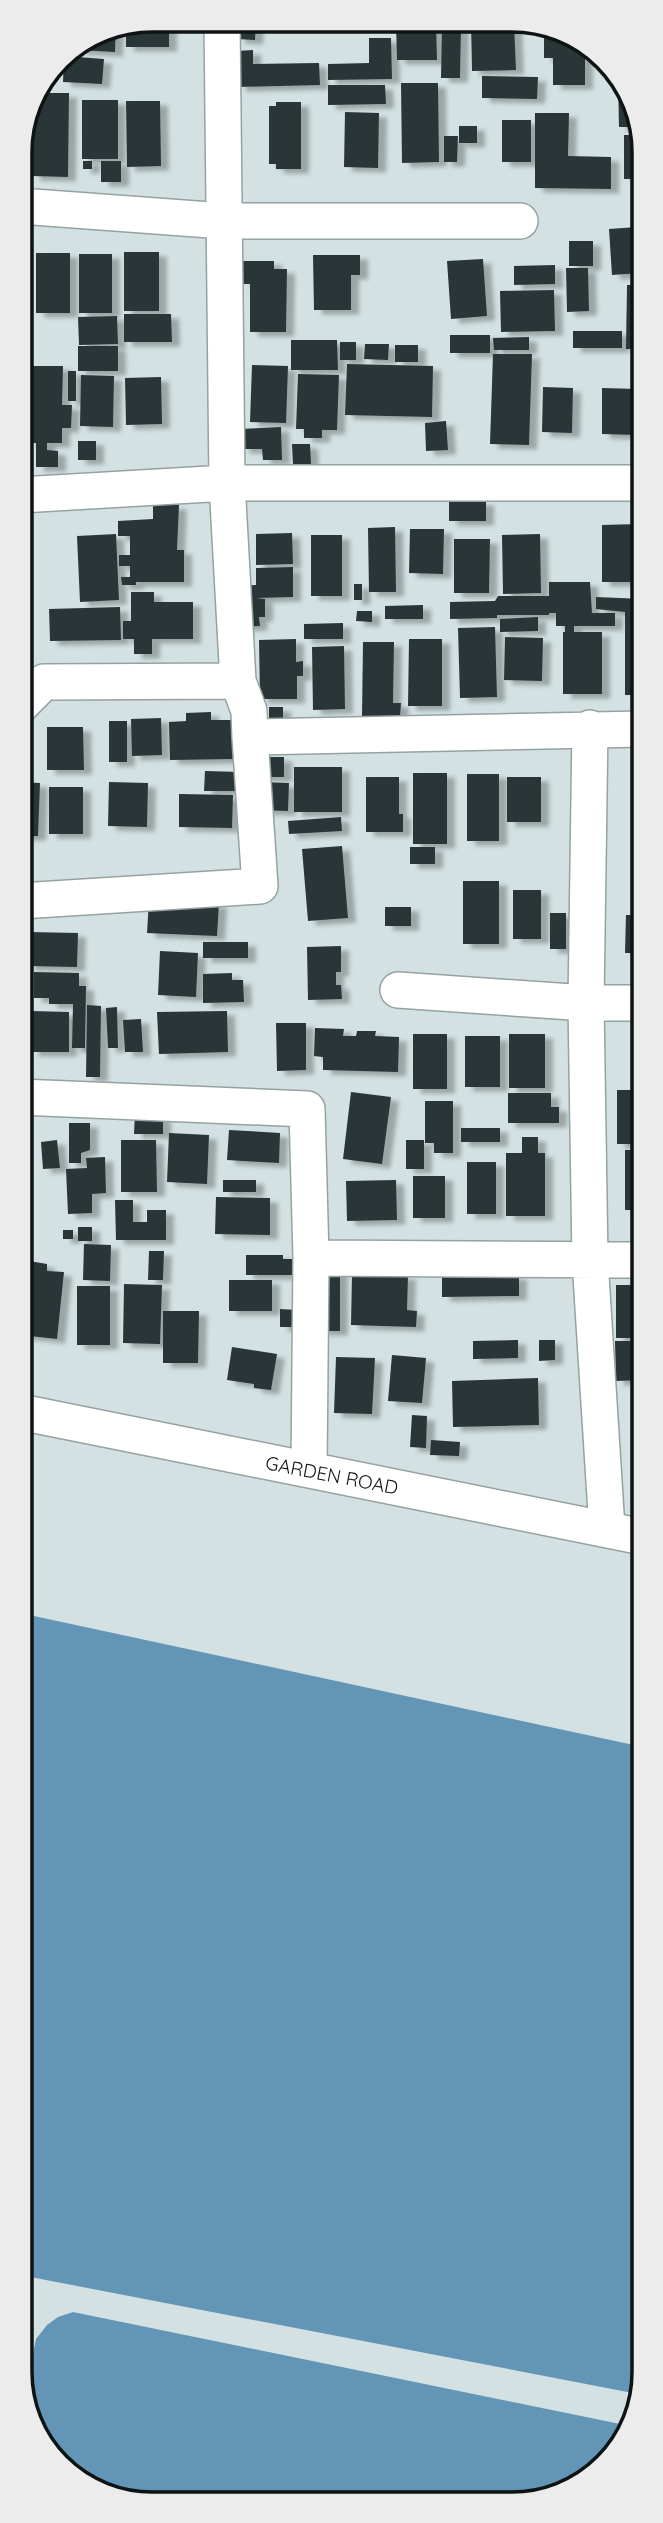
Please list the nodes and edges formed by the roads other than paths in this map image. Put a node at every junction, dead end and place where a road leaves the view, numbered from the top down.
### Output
1 (222, 32) edge
2 (32, 207) edge
3 (224, 221) junction
4 (520, 221) dead end
5 (227, 483) junction
6 (632, 483) edge
7 (32, 494) edge
8 (239, 681) junction
9 (32, 694) edge
10 (590, 728) junction
11 (632, 729) edge
12 (250, 737) junction
13 (32, 900) edge
14 (398, 990) dead end
15 (586, 1003) junction
16 (632, 1003) edge
17 (32, 1098) edge
18 (311, 1258) junction
19 (590, 1260) junction
20 (632, 1260) edge
21 (32, 1414) edge
22 (309, 1470) junction
23 (607, 1529) junction
24 (631, 1534) edge

1 - 3 street
2 - 3 street
3 - 4 street
3 - 5 street
5 - 6 street
5 - 7 street
5 - 8 street
8 - 9 street
8 - 12 street
10 - 11 street
10 - 12 street
10 - 15 street
12 - 13 street
14 - 15 street
15 - 16 street
15 - 19 street
17 - 18 street
18 - 19 street
18 - 22 street
19 - 20 street
19 - 23 street
21 - 22 street, GARDEN ROAD
22 - 23 street, GARDEN ROAD
23 - 24 street, GARDEN ROAD

